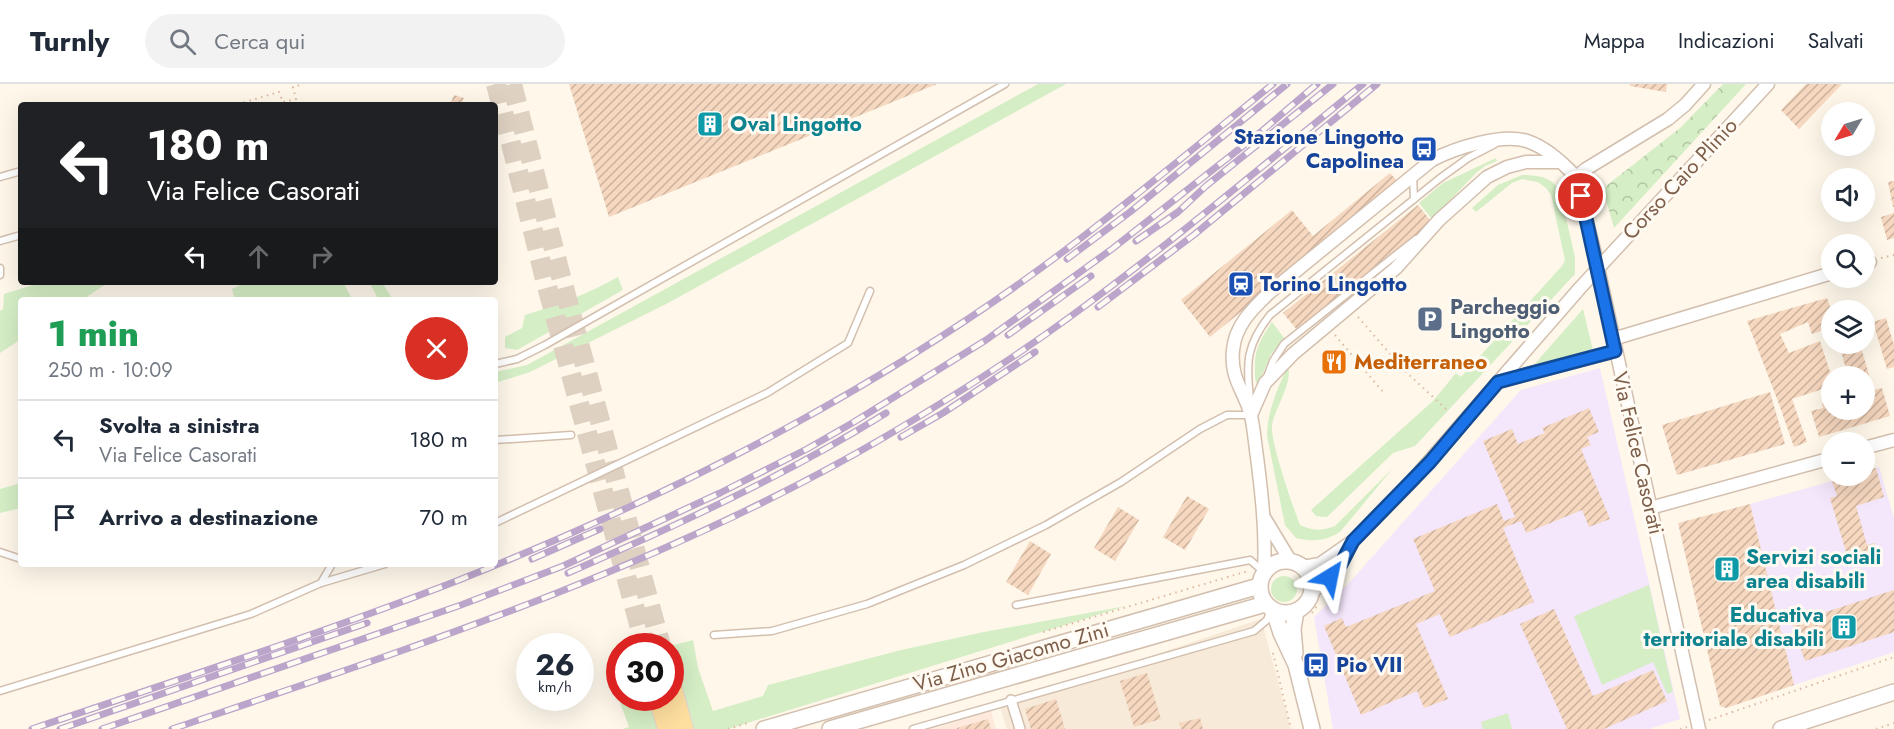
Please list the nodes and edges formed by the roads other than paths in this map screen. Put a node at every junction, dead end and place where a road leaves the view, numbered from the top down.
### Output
1 (1005, 84) edge
2 (1704, 84) edge
3 (1768, 84) edge
4 (1501, 140) junction
5 (1560, 162) junction
6 (18, 172) edge
7 (1413, 175) junction
8 (0, 177) edge
9 (1576, 177) junction
10 (1414, 199) junction
11 (18, 236) edge
12 (0, 241) edge
13 (0, 268) edge
14 (1598, 269) junction
15 (0, 275) edge
16 (1821, 277) edge
17 (870, 291) dead end
18 (1614, 345) junction
19 (498, 363) edge
20 (1498, 382) junction
21 (1251, 415) junction
22 (571, 435) dead end
23 (498, 440) edge
24 (1894, 440) edge
25 (1875, 445) edge
26 (1821, 461) edge
27 (1650, 508) junction
28 (1265, 519) junction
29 (498, 522) edge
30 (1353, 541) junction
31 (0, 552) edge
32 (18, 558) edge
33 (1297, 564) junction
34 (330, 567) edge
35 (375, 567) edge
36 (1262, 579) junction
37 (321, 583) junction
38 (1311, 592) junction
39 (1016, 605) dead end
40 (1270, 608) junction
41 (1296, 611) junction
42 (714, 635) dead end
43 (1296, 665) junction
44 (0, 691) edge
45 (1894, 692) edge
46 (1011, 700) junction
47 (663, 711) edge
48 (678, 711) edge
49 (1698, 726) edge
50 (668, 729) edge
51 (683, 729) edge
52 (764, 729) edge
53 (830, 729) edge
54 (913, 729) edge
55 (1020, 729) edge
56 (1312, 729) edge
57 (1782, 729) edge

1 - 19 lane
2 - 9 street
3 - 14 street, Corso Caio Plinio
4 - 5 street
4 - 7 street
4 - 10 lane
5 - 9 street
5 - 21 street
6 - 8 lane
7 - 10 lane
7 - 21 street
9 - 14 street, Via Felice Casorati
10 - 21 lane
11 - 12 lane
13 - 15 lane
14 - 18 street, Via Felice Casorati
14 - 20 street, Corso Caio Plinio
16 - 18 street
17 - 29 lane
18 - 20 street
18 - 27 street, Via Felice Casorati
20 - 30 street, Corso Caio Plinio
21 - 28 street
21 - 42 lane
22 - 23 lane
24 - 25 street
26 - 27 street
27 - 49 street, Via Felice Casorati
28 - 33 street
28 - 36 street
30 - 33 street, Corso Caio Plinio
30 - 38 street, Corso Caio Plinio
31 - 32 lane
33 - 36 street
33 - 38 street
34 - 37 lane
35 - 37 lane
36 - 39 lane
36 - 40 street
36 - 52 street, Via Zino Giacomo Zini
37 - 44 lane
38 - 41 street
40 - 41 street
40 - 43 street
40 - 46 lane
40 - 53 street, Via Zino Giacomo Zini
41 - 43 street
43 - 56 street
45 - 57 street
46 - 54 lane
46 - 55 street
47 - 50 main road
48 - 51 main road

